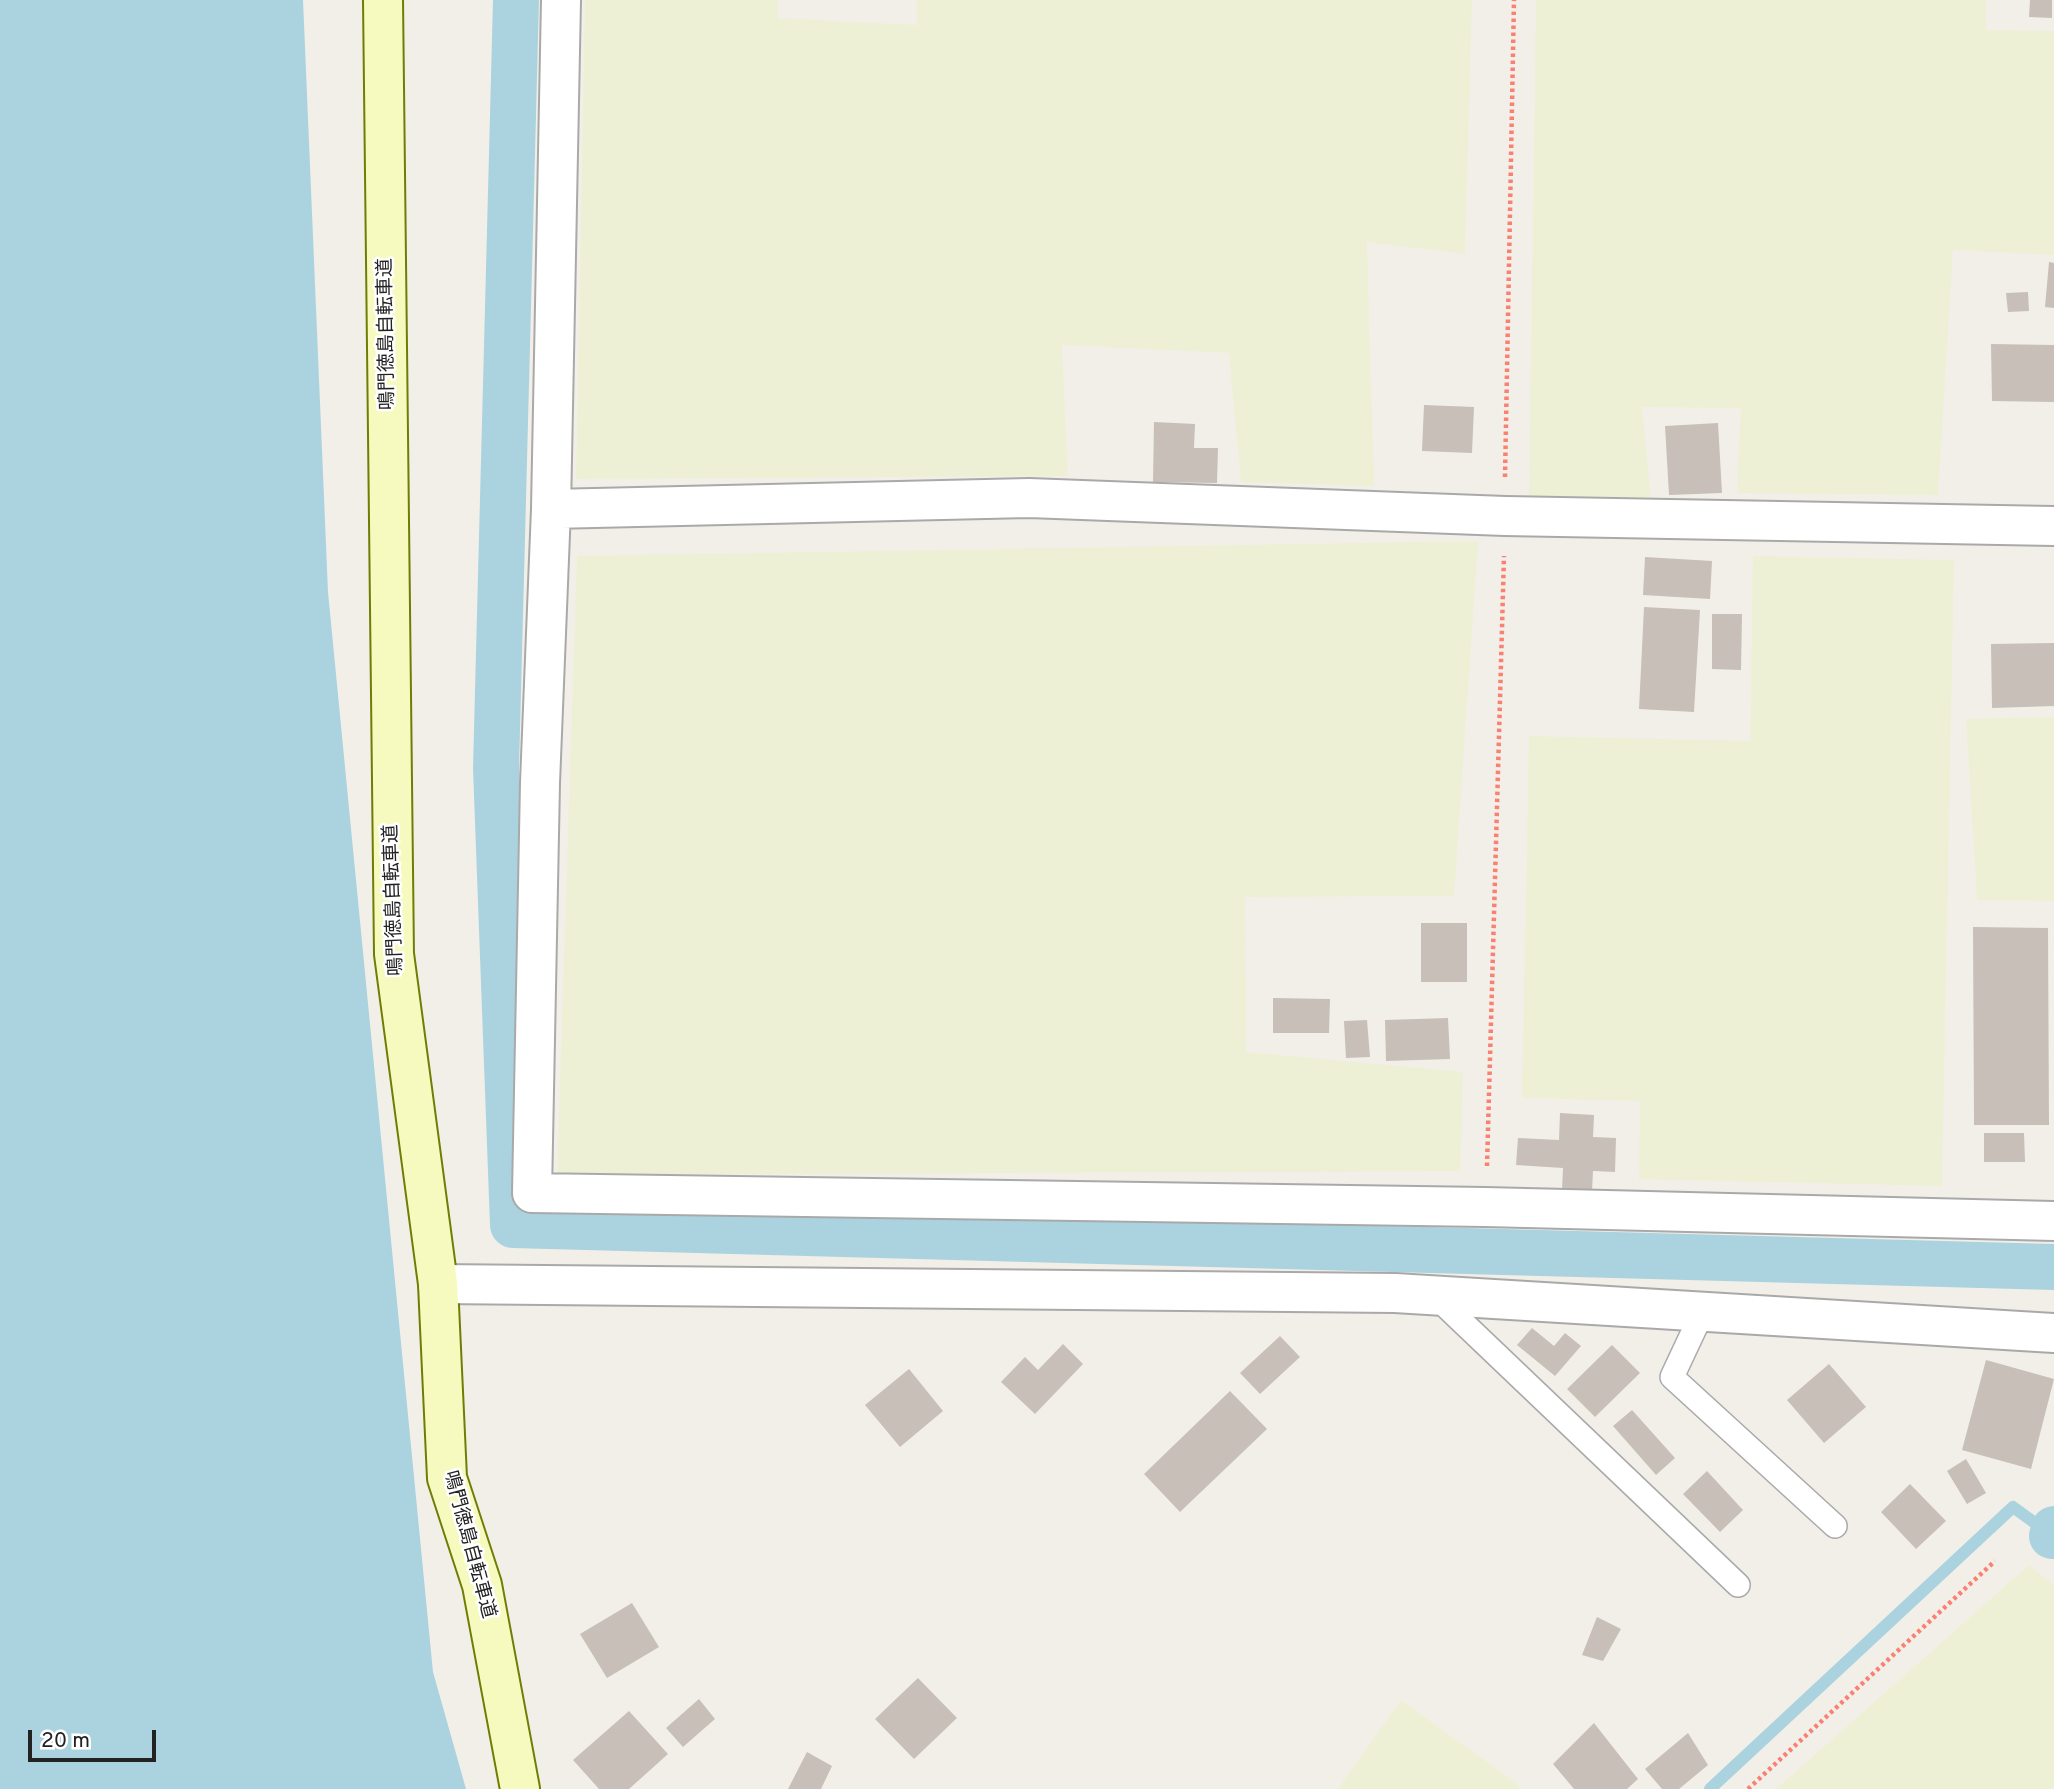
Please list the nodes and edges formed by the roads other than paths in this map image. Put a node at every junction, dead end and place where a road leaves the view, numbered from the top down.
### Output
1 (383, 0) edge
2 (561, 0) edge
3 (551, 509) junction
4 (2054, 526) edge
5 (2054, 1221) edge
6 (438, 1284) junction
7 (1433, 1294) junction
8 (1703, 1311) junction
9 (2054, 1333) edge
10 (1835, 1526) dead end
11 (1738, 1585) dead end
12 (520, 1789) edge

1 - 6 main road, 鳴門徳島自転車道
2 - 3 street
3 - 4 street
3 - 5 street
6 - 7 street
6 - 12 main road, 鳴門徳島自転車道
7 - 8 street
7 - 11 lane
8 - 9 street
8 - 10 lane

